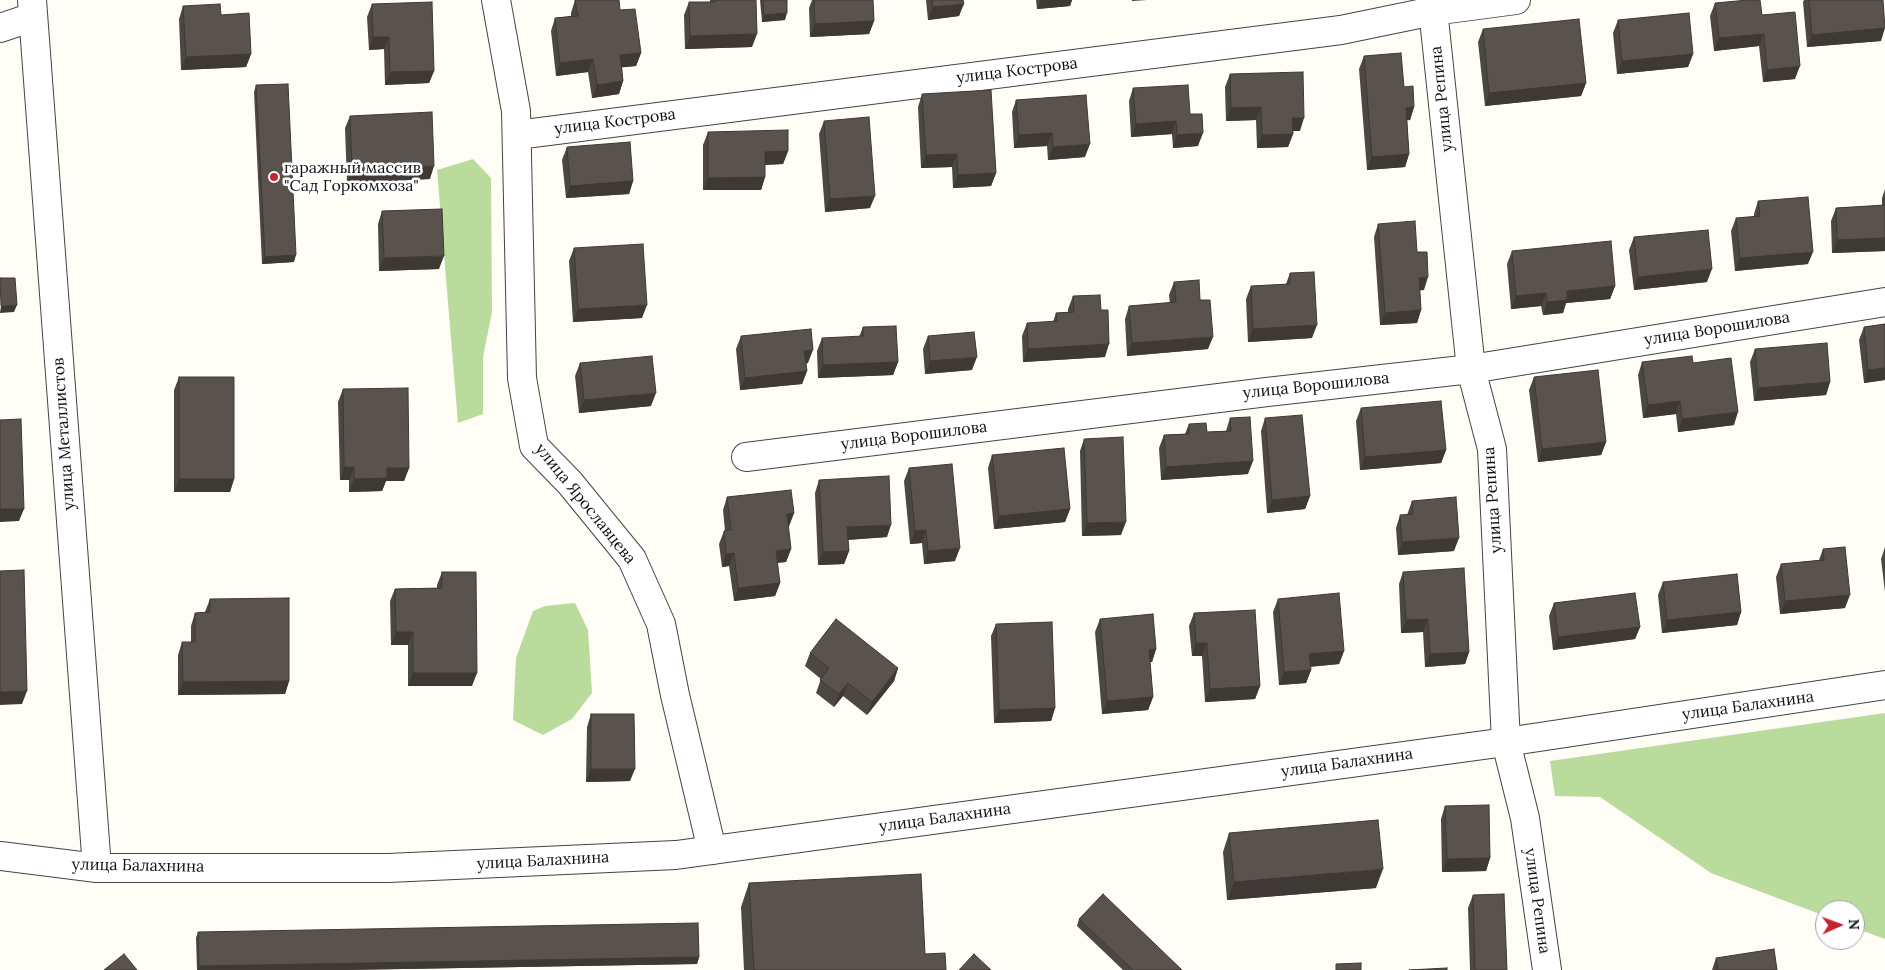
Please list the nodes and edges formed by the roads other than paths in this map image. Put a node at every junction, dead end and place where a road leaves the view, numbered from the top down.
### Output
1 (496, 0) edge
2 (1516, 0) edge
3 (1433, 6) edge
4 (32, 8) edge
5 (0, 28) edge
6 (517, 135) junction
7 (1885, 302) edge
8 (1470, 369) junction
9 (746, 458) dead end
10 (1885, 686) edge
11 (1506, 742) junction
12 (712, 850) junction
13 (0, 856) edge
14 (97, 868) junction
15 (1547, 970) edge

1 - 6 street, улица Ярославцева
2 - 3 street, улица Кострова
3 - 6 street, улица Кострова
3 - 8 street, улица Репина
4 - 5 street
4 - 14 street, улица Металлистов
6 - 12 street, улица Ярославцева
7 - 8 street, улица Ворошилова
8 - 9 street, улица Ворошилова
8 - 11 street, улица Репина
10 - 11 street, улица Балахнина
11 - 12 street, улица Балахнина
11 - 15 street, улица Репина
12 - 14 street, улица Балахнина
13 - 14 street, улица Балахнина

